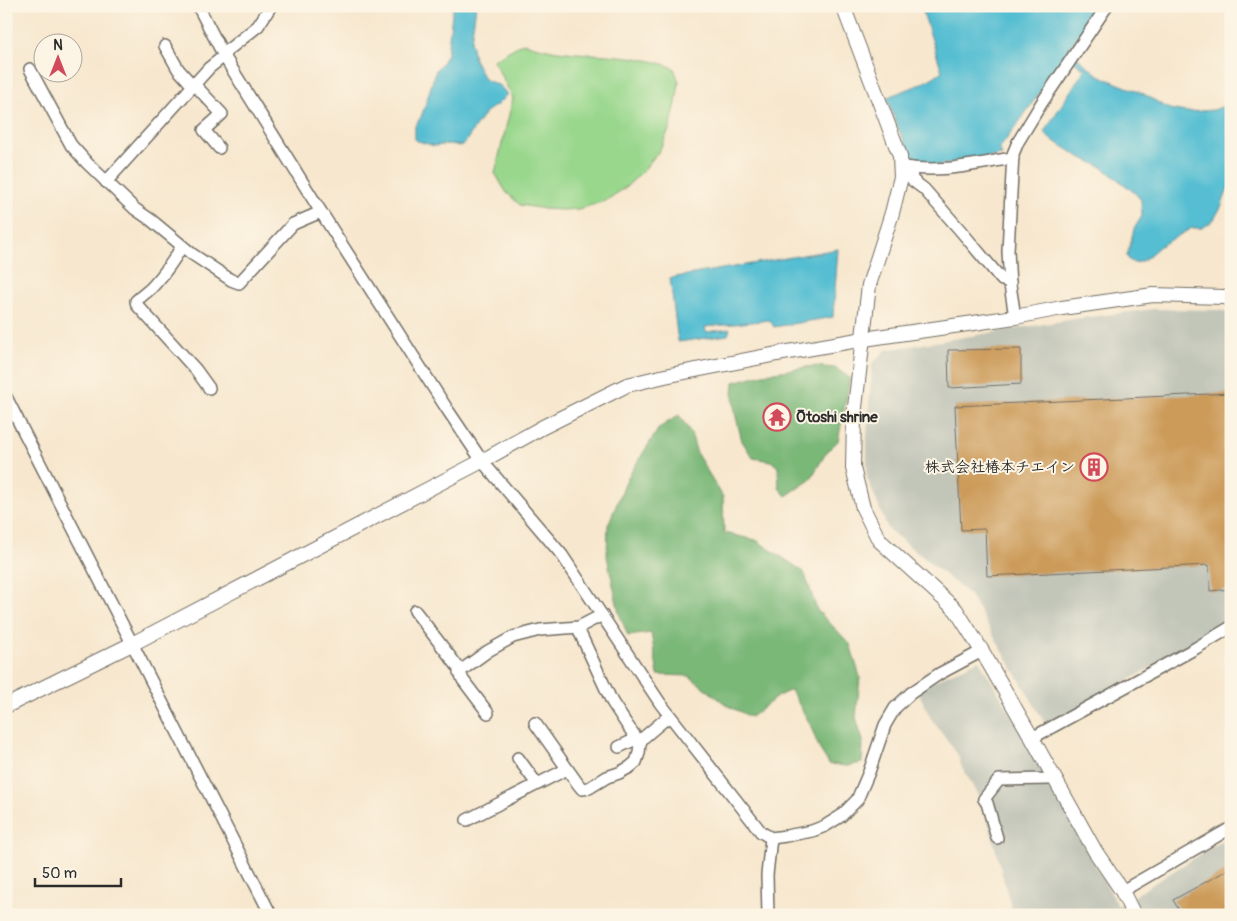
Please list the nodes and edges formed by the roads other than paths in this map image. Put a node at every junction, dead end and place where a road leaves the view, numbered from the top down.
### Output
1 (198, 6) edge
2 (271, 6) edge
3 (842, 6) edge
4 (1107, 6) edge
5 (165, 46) dead end
6 (224, 55) junction
7 (30, 69) dead end
8 (193, 85) junction
9 (219, 148) dead end
10 (1013, 158) junction
11 (906, 167) junction
12 (106, 182) junction
13 (321, 212) junction
14 (182, 246) junction
15 (1010, 282) junction
16 (1231, 299) edge
17 (1015, 317) junction
18 (864, 339) junction
19 (209, 388) dead end
20 (6, 397) edge
21 (482, 461) junction
22 (415, 611) dead end
23 (602, 615) junction
24 (579, 627) junction
25 (1231, 627) edge
26 (132, 644) junction
27 (982, 651) junction
28 (459, 672) junction
29 (6, 706) edge
30 (488, 712) dead end
31 (670, 716) junction
32 (535, 723) dead end
33 (1032, 738) junction
34 (638, 741) junction
35 (619, 747) dead end
36 (518, 758) dead end
37 (567, 769) junction
38 (1054, 776) junction
39 (537, 784) junction
40 (467, 820) dead end
41 (1231, 828) edge
42 (771, 838) junction
43 (997, 838) dead end
44 (1122, 891) junction
45 (271, 915) edge
46 (768, 915) edge
47 (1134, 915) edge

1 - 6 street
2 - 6 street
3 - 11 street
4 - 10 street
5 - 8 street
6 - 8 street
6 - 13 street
7 - 12 street
8 - 9 street
8 - 12 street
10 - 11 street
10 - 15 street
11 - 15 street
11 - 18 street
12 - 14 street
13 - 14 street
13 - 21 street
14 - 19 street
15 - 17 street
16 - 17 street
17 - 18 street
18 - 21 street
18 - 27 street
20 - 26 street
21 - 23 street
21 - 26 street
22 - 28 street
23 - 24 street
23 - 31 street
24 - 28 street
24 - 34 street
25 - 33 street
26 - 29 street
26 - 45 street
27 - 33 street
27 - 42 street
28 - 30 street
31 - 34 street
31 - 42 street
32 - 37 street
33 - 38 street
34 - 35 street
34 - 37 street
36 - 39 street
37 - 39 street
38 - 43 street
38 - 44 street
39 - 40 street
41 - 44 street
42 - 46 street
44 - 47 street

